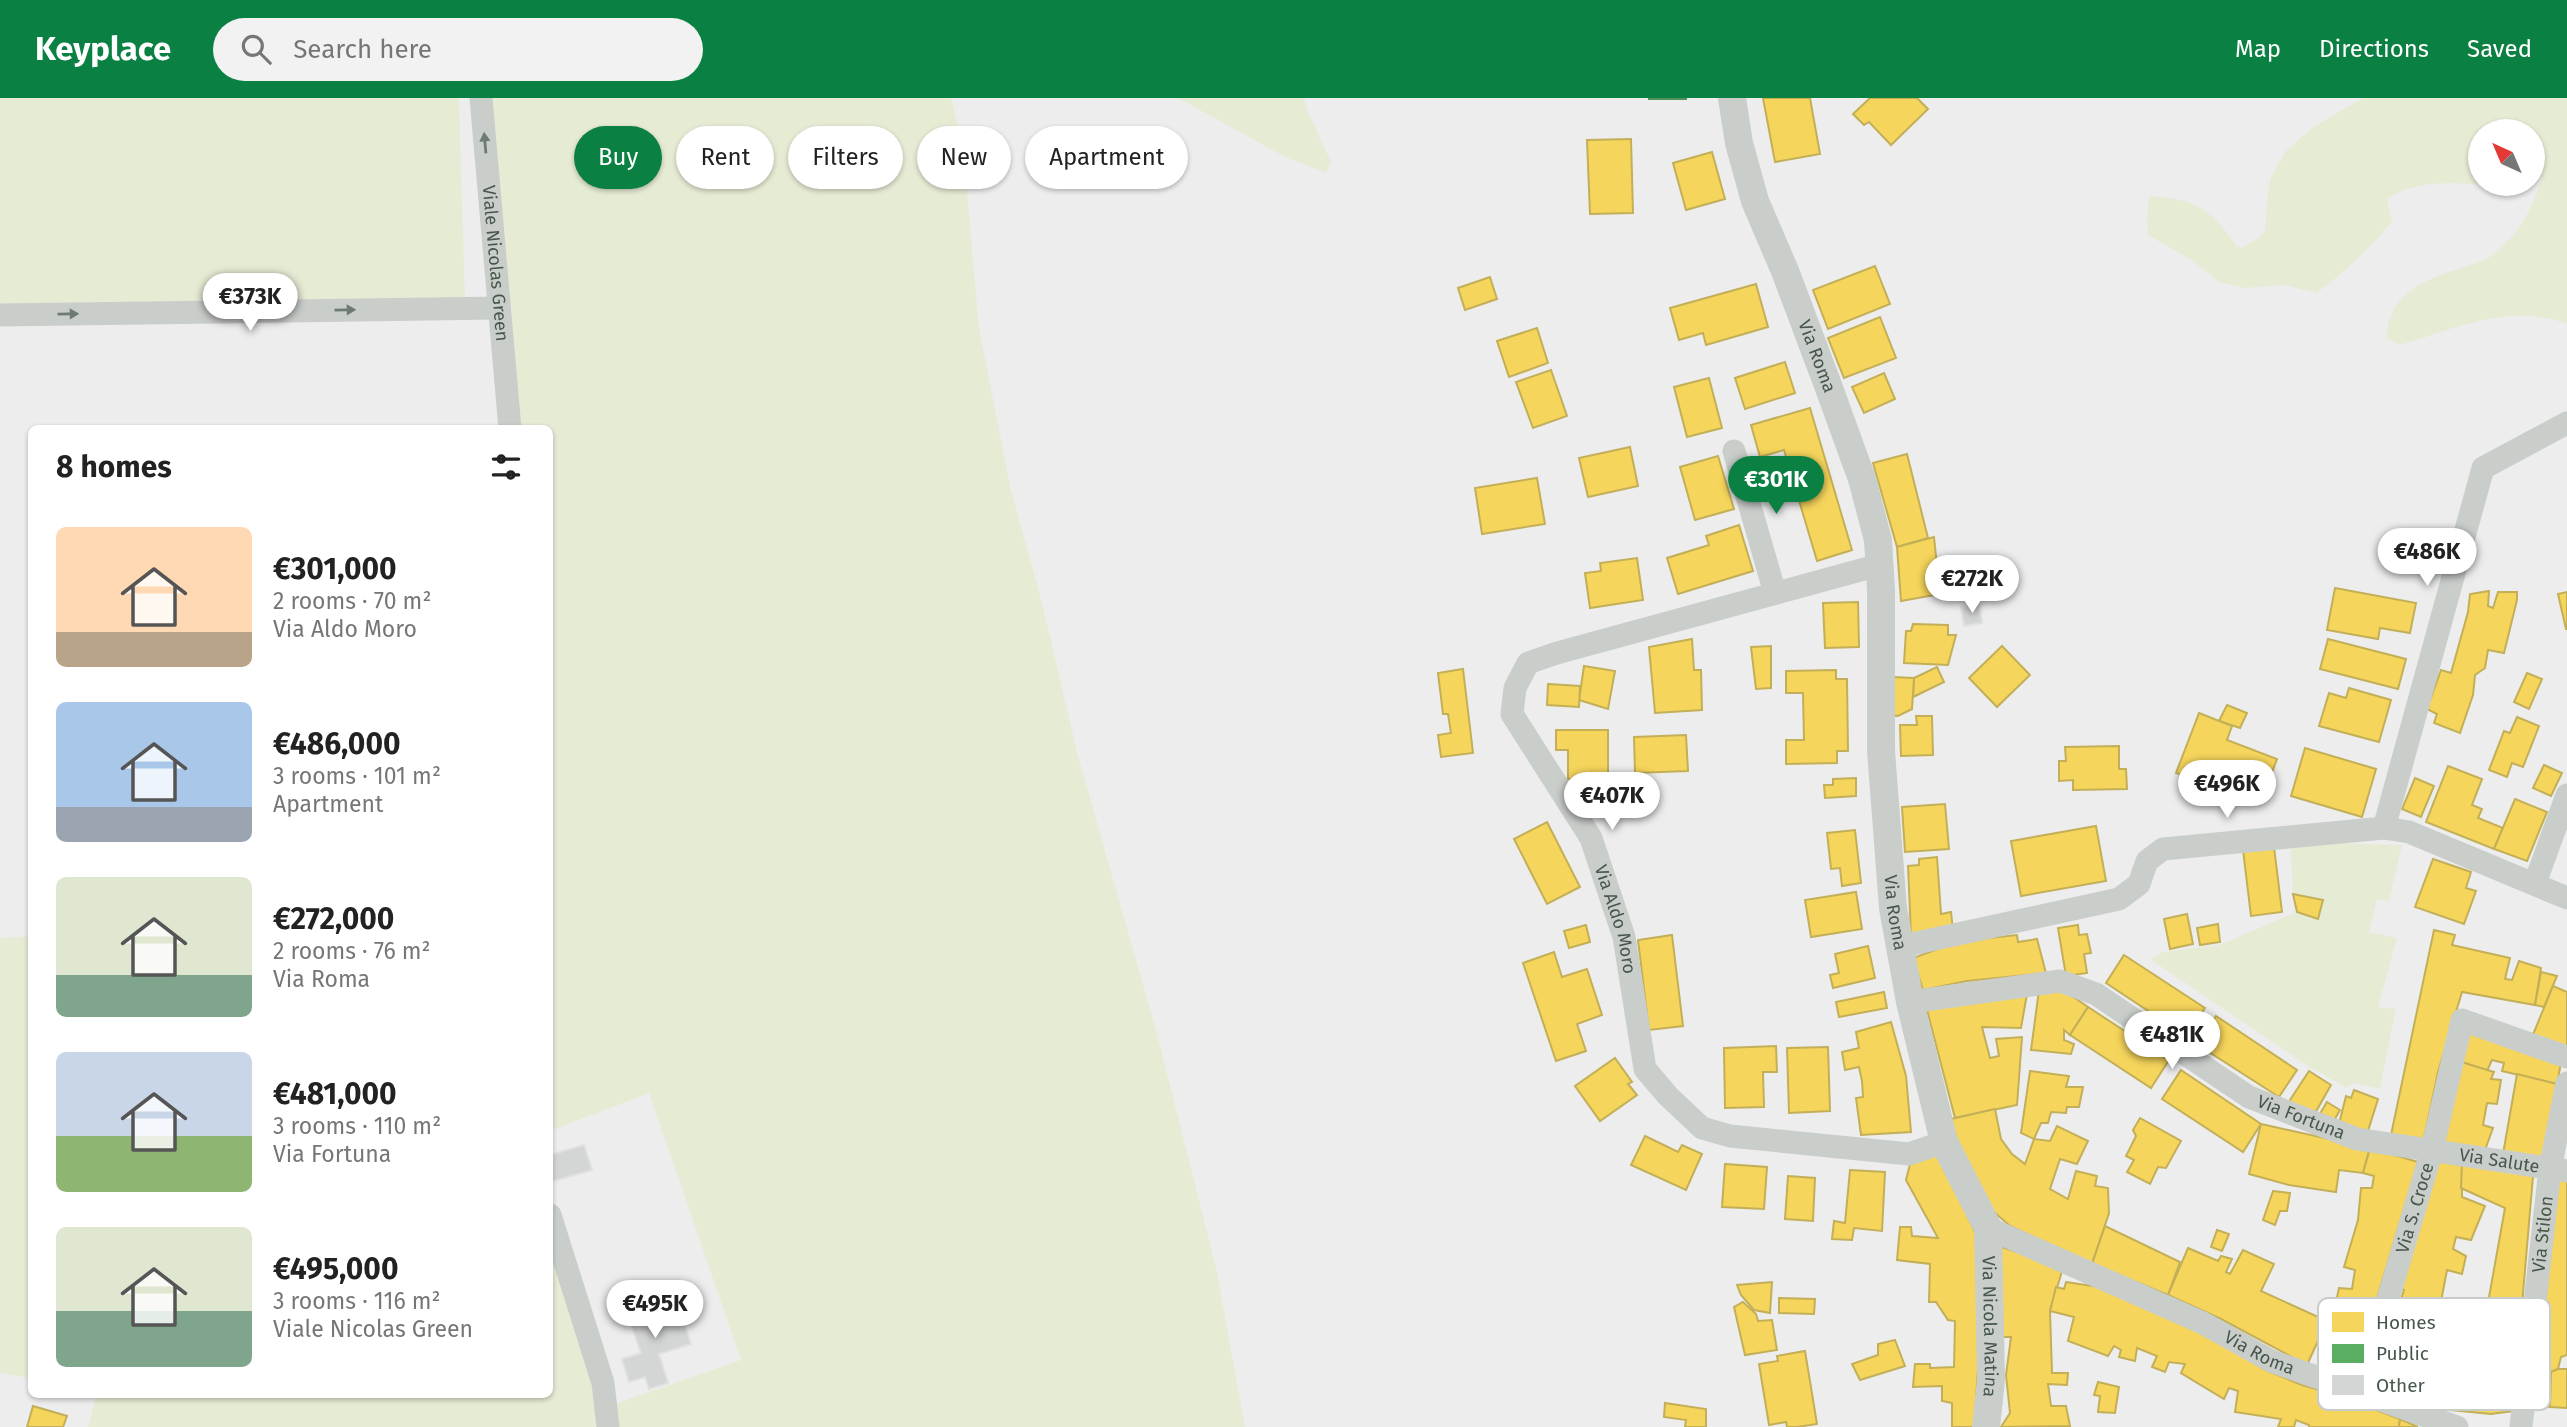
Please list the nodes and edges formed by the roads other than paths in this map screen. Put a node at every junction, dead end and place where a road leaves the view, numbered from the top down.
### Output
1 (481, 98) edge
2 (1732, 98) edge
3 (499, 308) junction
4 (0, 315) edge
5 (2567, 423) edge
6 (510, 425) edge
7 (1734, 451) dead end
8 (1879, 565) junction
9 (1775, 593) junction
10 (2567, 796) edge
11 (2384, 828) junction
12 (2535, 883) junction
13 (2567, 898) edge
14 (1898, 947) junction
15 (1910, 1002) junction
16 (2567, 1057) edge
17 (2567, 1083) edge
18 (1944, 1142) junction
19 (2432, 1150) junction
20 (2558, 1170) edge
21 (553, 1225) edge
22 (1988, 1228) junction
23 (2388, 1298) edge
24 (2540, 1298) edge
25 (2318, 1378) edge
26 (2407, 1410) edge
27 (608, 1427) edge
28 (1986, 1427) edge
29 (2457, 1427) edge

3 -> 1 street, Viale Nicolas Green
2 - 8 street, Via Roma
4 -> 3 street
3 - 6 street, Viale Nicolas Green
5 - 11 street
7 - 9 street
8 - 9 street, Via Aldo Moro
8 - 14 street, Via Roma
9 - 18 street, Via Aldo Moro
10 - 12 street
11 - 12 street
11 - 14 street
12 - 13 street
14 - 15 street, Via Roma
15 - 18 street, Via Roma
15 - 19 street, Via Fortuna
16 - 19 street, Via S. Croce
17 - 20 street, Via Stilon
18 - 22 street, Via Roma
19 - 20 street, Via Salute
19 - 23 street, Via S. Croce
20 - 24 street, Via Stilon
21 - 27 street
22 - 25 street, Via Roma
22 - 28 street, Via Nicola Matina
26 - 29 street, Via Roma

